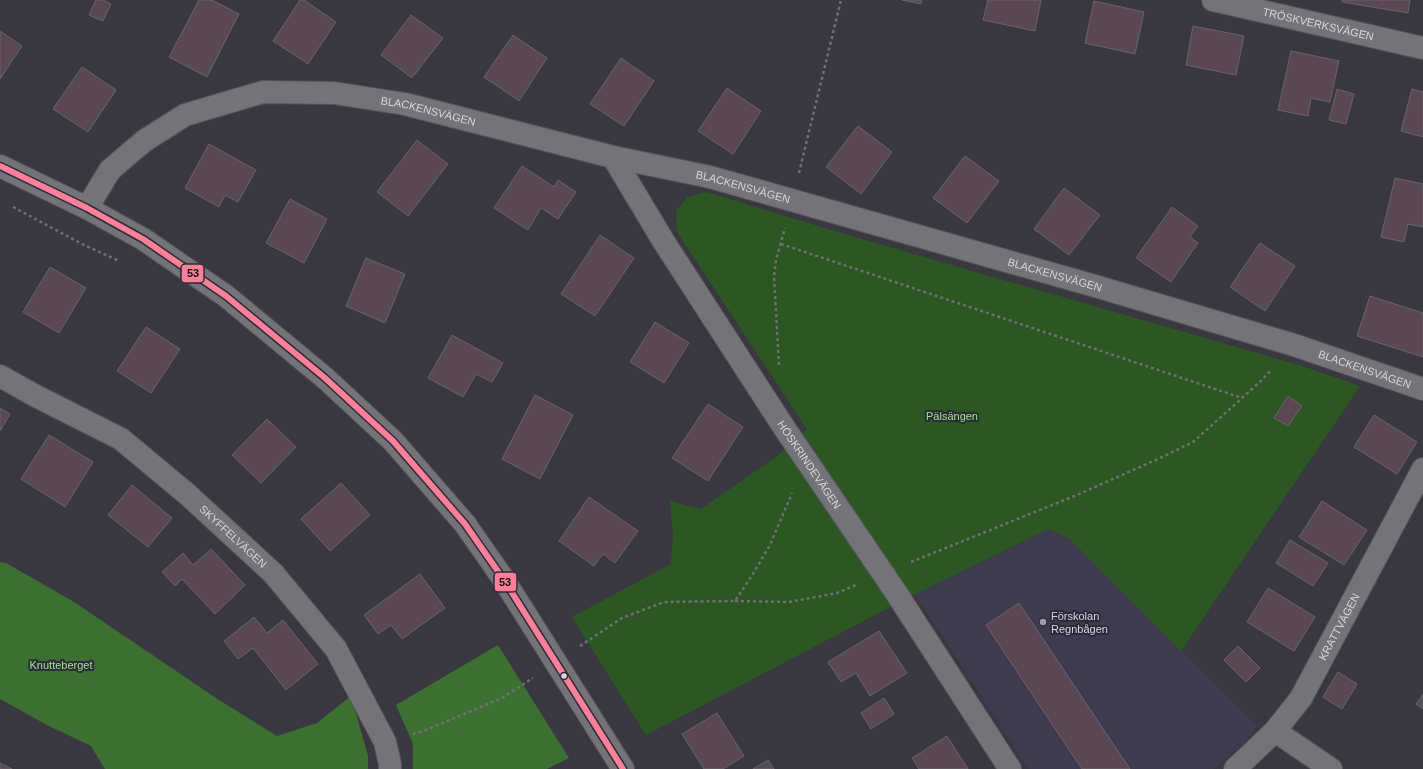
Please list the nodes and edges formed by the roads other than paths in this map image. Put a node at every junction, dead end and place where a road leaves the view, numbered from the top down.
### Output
1 (1213, 0) edge
2 (1423, 48) edge
3 (612, 157) junction
4 (0, 166) edge
5 (87, 208) junction
6 (0, 376) edge
7 (1423, 389) edge
8 (1423, 469) edge
9 (1275, 731) junction
10 (390, 769) edge
11 (623, 769) edge
12 (1010, 769) edge
13 (1235, 769) edge
14 (1331, 769) edge

1 - 2 street, TRÖSKVERKSVÄGEN
3 - 5 street, BLACKENSVÄGEN
3 - 7 street, BLACKENSVÄGEN
3 - 12 street, HÖSKRINDEVÄGEN
4 - 5 street
5 - 11 street
6 - 10 street, SKYFFELVÄGEN
8 - 9 street, KRATTVÄGEN
9 - 13 street, KRATTVÄGEN
9 - 14 street

